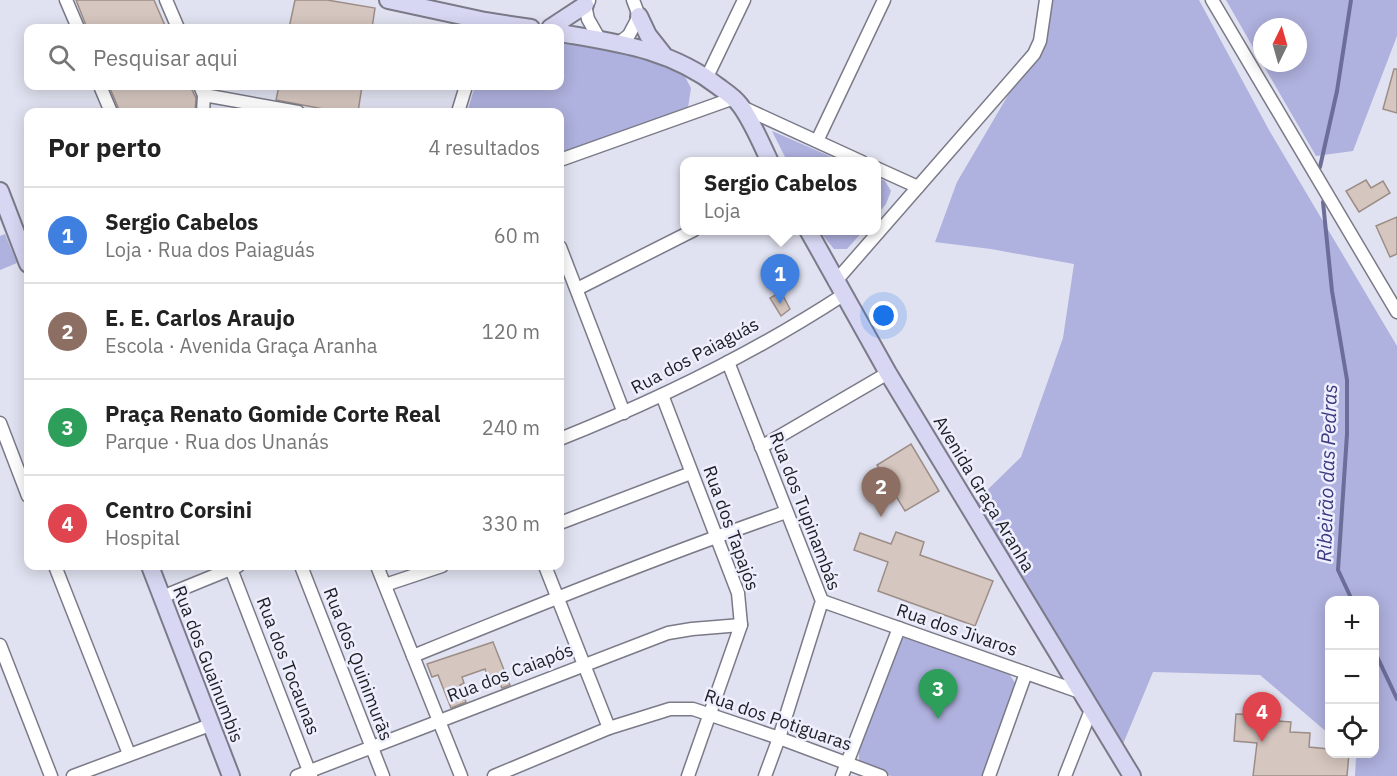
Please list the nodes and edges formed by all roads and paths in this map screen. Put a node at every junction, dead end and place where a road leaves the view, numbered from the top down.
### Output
1 (66, 0) edge
2 (166, 0) edge
3 (744, 0) edge
4 (884, 0) edge
5 (1046, 0) edge
6 (1212, 0) edge
7 (396, 1) edge
8 (588, 3) edge
9 (636, 8) edge
10 (76, 24) edge
11 (176, 24) edge
12 (480, 24) edge
13 (556, 24) edge
14 (564, 34) edge
15 (600, 40) junction
16 (619, 43) junction
17 (663, 54) junction
18 (707, 78) junction
19 (102, 90) edge
20 (202, 90) edge
21 (465, 90) edge
22 (737, 102) junction
23 (109, 108) edge
24 (203, 108) edge
25 (281, 108) edge
26 (459, 108) edge
27 (817, 141) junction
28 (767, 157) edge
29 (851, 157) edge
30 (564, 159) edge
31 (881, 170) edge
32 (918, 187) junction
33 (0, 191) edge
34 (881, 234) edge
35 (686, 235) edge
36 (810, 235) edge
37 (880, 235) edge
38 (24, 243) edge
39 (564, 256) edge
40 (839, 288) junction
41 (577, 289) junction
42 (1397, 312) edge
43 (728, 362) junction
44 (888, 373) junction
45 (662, 395) junction
46 (624, 413) junction
47 (0, 423) edge
48 (564, 438) edge
49 (761, 447) junction
50 (691, 473) junction
51 (24, 486) edge
52 (786, 512) junction
53 (564, 522) edge
54 (715, 537) junction
55 (58, 570) edge
56 (152, 570) edge
57 (228, 570) edge
58 (236, 570) edge
59 (303, 570) edge
60 (379, 570) edge
61 (430, 570) edge
62 (547, 570) edge
63 (385, 585) junction
64 (162, 597) junction
65 (559, 597) junction
66 (822, 601) junction
67 (741, 624) junction
68 (899, 628) junction
69 (0, 645) edge
70 (413, 656) junction
71 (584, 664) junction
72 (1026, 673) junction
73 (1080, 692) junction
74 (1091, 710) junction
75 (711, 713) junction
76 (437, 721) junction
77 (210, 725) junction
78 (609, 728) junction
79 (779, 738) junction
80 (371, 747) junction
81 (129, 754) junction
82 (847, 763) junction
83 (310, 773) edge
84 (51, 776) edge
85 (73, 776) edge
86 (231, 776) edge
87 (297, 776) edge
88 (383, 776) edge
89 (461, 776) edge
90 (494, 776) edge
91 (688, 776) edge
92 (765, 776) edge
93 (842, 776) edge
94 (881, 776) edge
95 (989, 776) edge
96 (1065, 776) edge
97 (1132, 776) edge

1 - 10 street
2 - 11 street
3 - 18 street
4 - 27 street
5 - 32 street, Rua dos Paiaguás
6 - 42 street
7 - 12 street
8 - 13 street
8 - 15 street
9 - 16 street
9 - 17 street
14 - 15 street
15 - 16 street
16 - 17 street
17 - 18 street
18 - 22 street
19 - 23 street
20 - 24 street
20 - 25 street
21 - 26 street
22 - 27 street
22 - 28 street
22 - 30 street
27 - 29 street
31 - 32 street
32 - 34 street, Rua dos Paiaguás
33 - 38 street
35 - 41 street
36 - 40 street, Avenida Graça Aranha
37 - 40 street, Rua dos Paiaguás
39 - 41 street
40 - 43 street, Rua dos Paiaguás
40 - 44 street, Avenida Graça Aranha
41 - 46 street
43 - 45 street, Rua dos Paiaguás
43 - 49 street, Rua dos Tupinambás
44 - 49 street
44 - 73 street, Avenida Graça Aranha
45 - 46 street, Rua dos Paiaguás
45 - 50 street, Rua dos Tapajós
46 - 48 street, Rua dos Paiaguás
47 - 51 street
49 - 52 street, Rua dos Tupinambás
50 - 53 street
50 - 54 street, Rua dos Tapajós
52 - 54 street
52 - 66 street, Rua dos Tupinambás
54 - 65 street
54 - 67 street, Rua dos Tapajós
55 - 81 street
56 - 64 street, Rua dos Guainumbis
57 - 64 street
58 - 83 street, Rua dos Tocaunas
59 - 80 street, Rua dos Quinimurãs
60 - 63 street
61 - 63 street
62 - 65 street
63 - 70 street
64 - 77 street, Rua dos Guainumbis
65 - 70 street
65 - 71 street
66 - 68 street, Rua dos Jivaros
66 - 79 street, Rua dos Tupinambás
67 - 71 street, Rua dos Caiapós
67 - 75 street, Rua dos Tapajós
68 - 72 street, Rua dos Jivaros
68 - 82 street
69 - 84 street
70 - 76 street
71 - 76 street, Rua dos Caiapós
71 - 78 street
72 - 73 street, Rua dos Jivaros
72 - 95 street
73 - 74 street, Avenida Graça Aranha
74 - 96 street
74 - 97 street, Avenida Graça Aranha
75 - 78 street, Rua dos Potiguaras
75 - 79 street, Rua dos Potiguaras
75 - 91 street, Rua dos Tapajós
76 - 80 street, Rua dos Caiapós
76 - 89 street
77 - 81 street
77 - 86 street, Rua dos Guainumbis
78 - 90 street, Rua dos Potiguaras
79 - 82 street, Rua dos Potiguaras
79 - 92 street, Rua dos Tupinambás
80 - 83 street, Rua dos Caiapós
80 - 88 street, Rua dos Quinimurãs
81 - 85 street
82 - 93 street
82 - 94 street, Rua dos Potiguaras
83 - 87 street, Rua dos Caiapós

